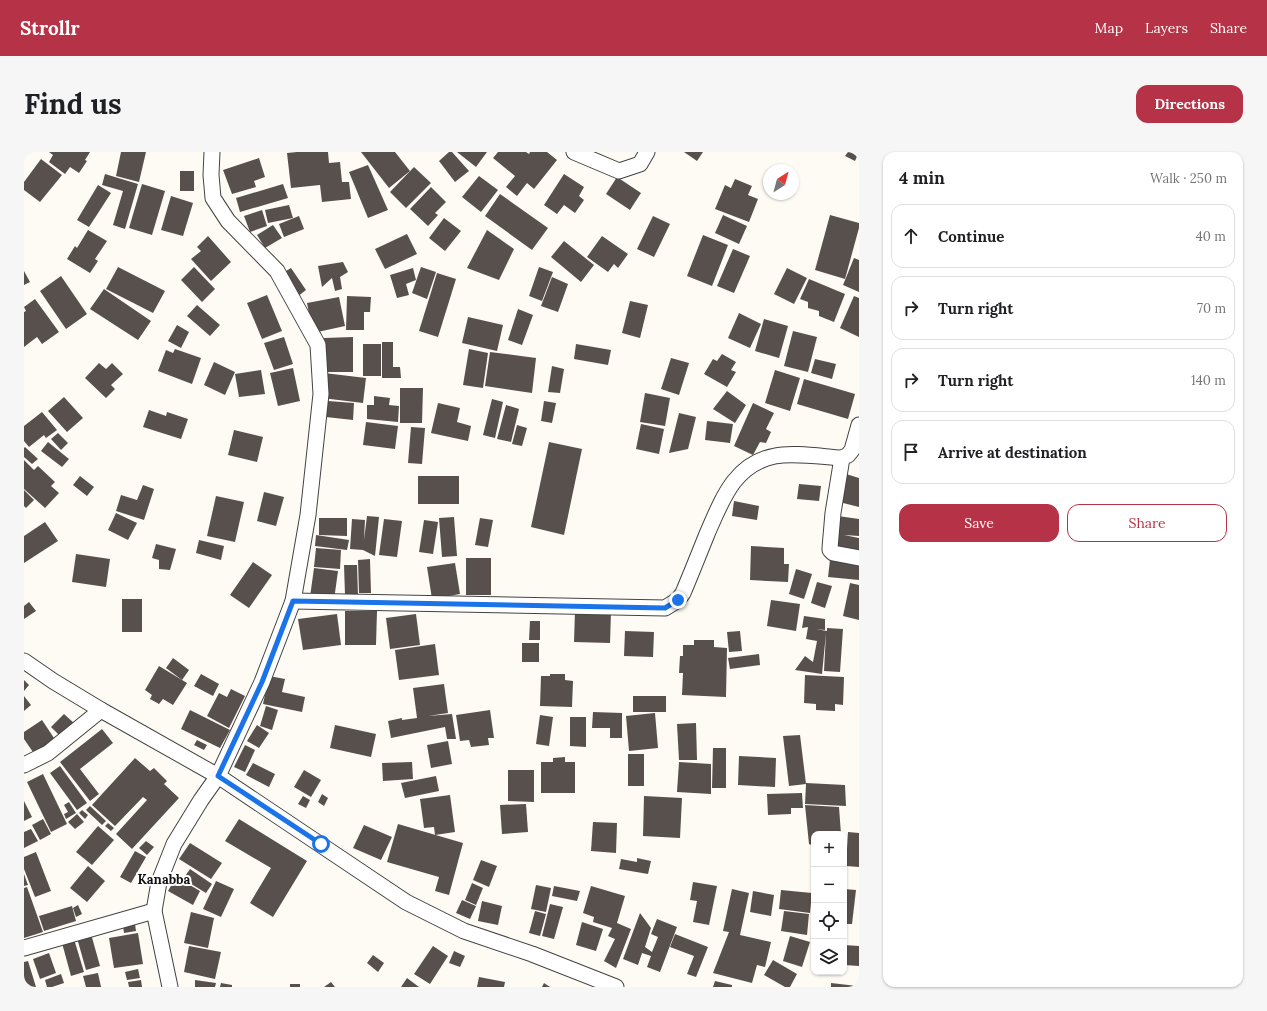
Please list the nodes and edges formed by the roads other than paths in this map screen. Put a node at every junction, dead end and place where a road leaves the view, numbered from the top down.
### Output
1 (212, 152) edge
2 (574, 152) edge
3 (647, 152) edge
4 (859, 425) edge
5 (842, 458) junction
6 (859, 558) edge
7 (293, 601) junction
8 (24, 661) edge
9 (101, 710) junction
10 (24, 765) edge
11 (218, 776) junction
12 (154, 911) junction
13 (24, 948) edge
14 (170, 987) edge
15 (616, 987) edge

1 - 7 street
2 - 3 street
4 - 5 street
5 - 6 street
5 - 7 street
7 - 11 street
8 - 9 street
9 - 10 street
9 - 11 street
11 - 12 street
11 - 15 street
12 - 13 street
12 - 14 street

